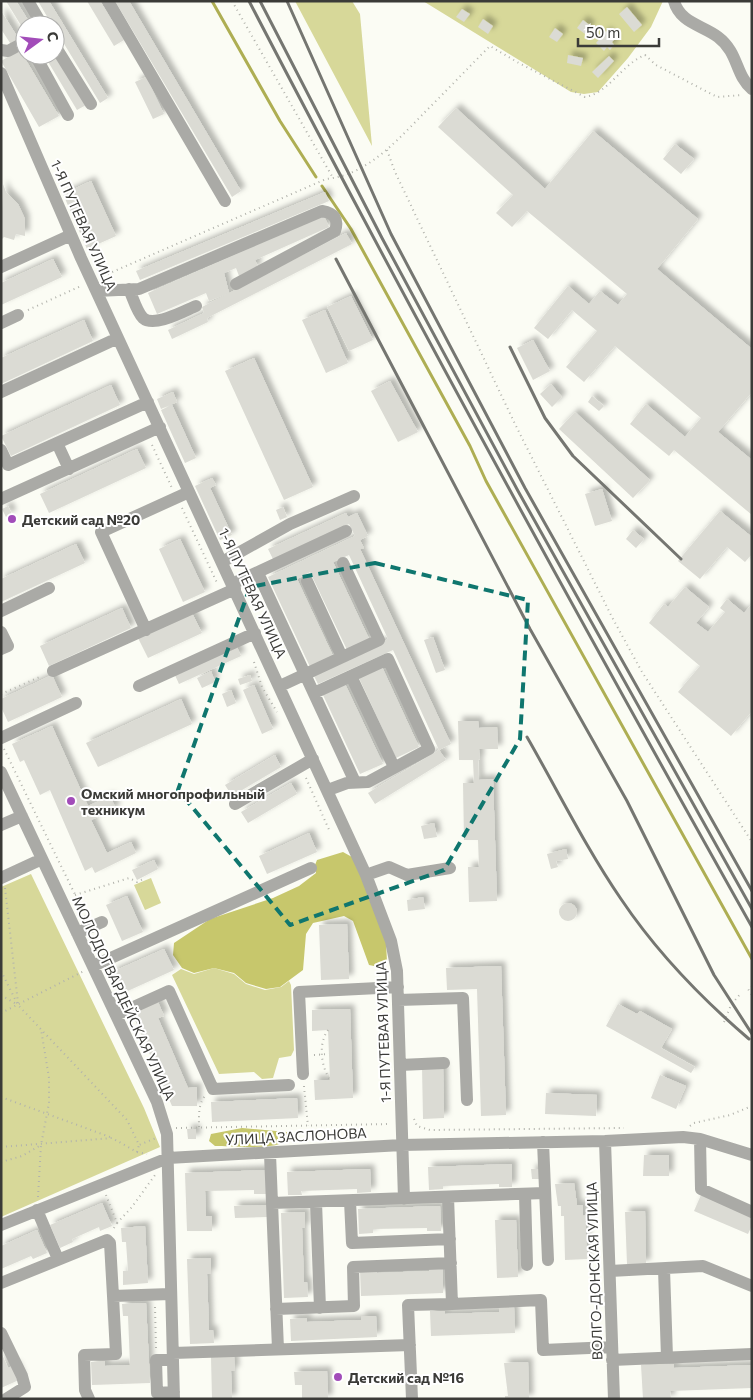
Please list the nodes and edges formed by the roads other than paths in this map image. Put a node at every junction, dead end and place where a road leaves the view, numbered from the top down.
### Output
1 (28, 1) edge
2 (108, 1) edge
3 (674, 1) edge
4 (36, 15) edge
5 (15, 47) edge
6 (1, 50) edge
7 (65, 62) edge
8 (40, 65) edge
9 (1, 73) edge
10 (747, 92) edge
11 (91, 104) dead end
12 (68, 115) dead end
13 (225, 201) dead end
14 (71, 235) junction
15 (1, 267) edge
16 (236, 284) dead end
17 (95, 286) junction
18 (129, 289) junction
19 (196, 306) dead end
20 (18, 315) road end
21 (1, 323) edge
22 (118, 338) junction
23 (1, 392) edge
24 (148, 402) junction
25 (160, 427) junction
26 (57, 444) junction
27 (1, 450) edge
28 (68, 469) junction
29 (189, 492) junction
30 (354, 496) dead end
31 (1, 500) edge
32 (346, 532) dead end
33 (222, 562) junction
34 (343, 563) dead end
35 (258, 573) junction
36 (307, 581) dead end
37 (234, 587) junction
38 (49, 588) dead end
39 (1, 611) edge
40 (146, 630) junction
41 (1, 632) edge
42 (255, 632) junction
43 (1, 650) edge
44 (342, 657) junction
45 (53, 670) road end
46 (305, 674) junction
47 (351, 676) junction
48 (139, 686) dead end
49 (280, 686) junction
50 (314, 693) junction
51 (76, 704) dead end
52 (1, 738) edge
53 (313, 759) junction
54 (394, 767) junction
55 (1, 772) edge
56 (355, 782) junction
57 (328, 790) junction
58 (234, 804) dead end
59 (22, 816) junction
60 (1, 825) edge
61 (42, 859) junction
62 (310, 868) dead end
63 (450, 868) dead end
64 (2, 875) edge
65 (366, 875) junction
66 (96, 925) road end
67 (77, 933) junction
68 (93, 966) junction
69 (398, 994) junction
70 (116, 1015) junction
71 (444, 1064) dead end
72 (400, 1065) junction
73 (303, 1074) road end
74 (290, 1085) dead end
75 (467, 1100) dead end
76 (700, 1139) junction
77 (605, 1141) junction
78 (543, 1142) junction
79 (402, 1145) junction
80 (270, 1154) junction
81 (752, 1155) edge
82 (168, 1158) junction
83 (545, 1193) junction
84 (525, 1194) junction
85 (448, 1197) junction
86 (404, 1199) junction
87 (350, 1200) junction
88 (316, 1202) junction
89 (272, 1204) junction
90 (37, 1210) junction
91 (752, 1212) edge
92 (1, 1225) edge
93 (450, 1239) junction
94 (58, 1259) junction
95 (548, 1260) dead end
96 (451, 1263) junction
97 (527, 1265) dead end
98 (664, 1269) junction
99 (610, 1271) junction
100 (1, 1284) edge
101 (752, 1286) edge
102 (170, 1294) junction
103 (113, 1296) junction
104 (452, 1304) junction
105 (320, 1308) junction
106 (276, 1309) junction
107 (1, 1333) edge
108 (410, 1344) junction
109 (278, 1349) junction
110 (612, 1353) junction
111 (752, 1354) edge
112 (173, 1356) junction
113 (667, 1357) junction
114 (174, 1395) edge
115 (6, 1399) edge
116 (89, 1399) edge
117 (412, 1399) edge
118 (614, 1399) edge

1 - 4 street
2 - 13 street
3 - 10 street
5 - 6 street
7 - 11 street
8 - 12 street
9 - 14 street, 1-Я ПУТЕВАЯ УЛИЦА
14 - 15 street
14 - 17 street, 1-Я ПУТЕВАЯ УЛИЦА
16 - 18 street
17 - 18 street
17 - 22 street, 1-Я ПУТЕВАЯ УЛИЦА
18 - 19 street
20 - 21 street
22 - 23 street
22 - 24 street, 1-Я ПУТЕВАЯ УЛИЦА
24 - 25 street, 1-Я ПУТЕВАЯ УЛИЦА
24 - 26 street
25 - 28 street
25 - 29 street, 1-Я ПУТЕВАЯ УЛИЦА
26 - 27 street
26 - 28 street
28 - 31 street
29 - 33 street, 1-Я ПУТЕВАЯ УЛИЦА
29 - 40 street
30 - 33 street
32 - 35 street
33 - 37 street, 1-Я ПУТЕВАЯ УЛИЦА
34 - 44 street
35 - 37 street
35 - 46 street
36 - 44 street
37 - 40 street
37 - 42 street, 1-Я ПУТЕВАЯ УЛИЦА
38 - 39 street
40 - 45 street
41 - 43 street
42 - 48 street
42 - 49 street, 1-Я ПУТЕВАЯ УЛИЦА
44 - 46 street
46 - 49 street
46 - 50 street
47 - 50 street
47 - 54 street
47 - 54 street
49 - 53 street, 1-Я ПУТЕВАЯ УЛИЦА
50 - 56 street
51 - 52 street
53 - 57 street, 1-Я ПУТЕВАЯ УЛИЦА
53 - 58 street
54 - 56 street
55 - 59 street, МОЛОДОГВАРДЕЙСКАЯ УЛИЦА
56 - 57 street
57 - 65 street, 1-Я ПУТЕВАЯ УЛИЦА
59 - 60 street
59 - 61 street, МОЛОДОГВАРДЕЙСКАЯ УЛИЦА
61 - 64 street
61 - 67 street, МОЛОДОГВАРДЕЙСКАЯ УЛИЦА
62 - 68 street
63 - 65 street
65 - 69 street, 1-Я ПУТЕВАЯ УЛИЦА
66 - 67 street
67 - 68 street, МОЛОДОГВАРДЕЙСКАЯ УЛИЦА
68 - 70 street, МОЛОДОГВАРДЕЙСКАЯ УЛИЦА
69 - 72 street, 1-Я ПУТЕВАЯ УЛИЦА
69 - 73 street
69 - 75 street
70 - 74 street
70 - 82 street, МОЛОДОГВАРДЕЙСКАЯ УЛИЦА
71 - 72 street
72 - 79 street, 1-Я ПУТЕВАЯ УЛИЦА
76 - 77 street, УЛИЦА ЗАСЛОНОВА
76 - 81 street, УЛИЦА ЗАСЛОНОВА
76 - 91 street
77 - 78 street, УЛИЦА ЗАСЛОНОВА
77 - 99 street, ВОЛГО-ДОНСКАЯ УЛИЦА
78 - 79 street, УЛИЦА ЗАСЛОНОВА
78 - 83 street
79 - 80 street, УЛИЦА ЗАСЛОНОВА
79 - 86 street, 1-Я ПУТЕВАЯ УЛИЦА
80 - 82 street, УЛИЦА ЗАСЛОНОВА
80 - 89 street
82 - 90 street, УЛИЦА ЗАСЛОНОВА
82 - 102 street, МОЛОДОГВАРДЕЙСКАЯ УЛИЦА
83 - 84 street
83 - 95 street
84 - 85 street
84 - 97 street
85 - 86 street
85 - 93 street
86 - 87 street
87 - 88 street
87 - 93 street
88 - 89 street
88 - 105 street
89 - 106 street
90 - 92 street, УЛИЦА ЗАСЛОНОВА
90 - 94 street
93 - 96 street
94 - 100 street
94 - 103 street
96 - 104 street
96 - 105 street
98 - 99 street
98 - 101 street
98 - 113 street
99 - 110 street, ВОЛГО-ДОНСКАЯ УЛИЦА
102 - 103 street
102 - 112 street, МОЛОДОГВАРДЕЙСКАЯ УЛИЦА
103 - 116 street
104 - 108 street
104 - 110 street
105 - 106 street
106 - 109 street
107 - 115 street
108 - 109 street
108 - 117 street
109 - 112 street
110 - 113 street
110 - 118 street, ВОЛГО-ДОНСКАЯ УЛИЦА
111 - 113 street
112 - 114 street, МОЛОДОГВАРДЕЙСКАЯ УЛИЦА
112 - 114 street

